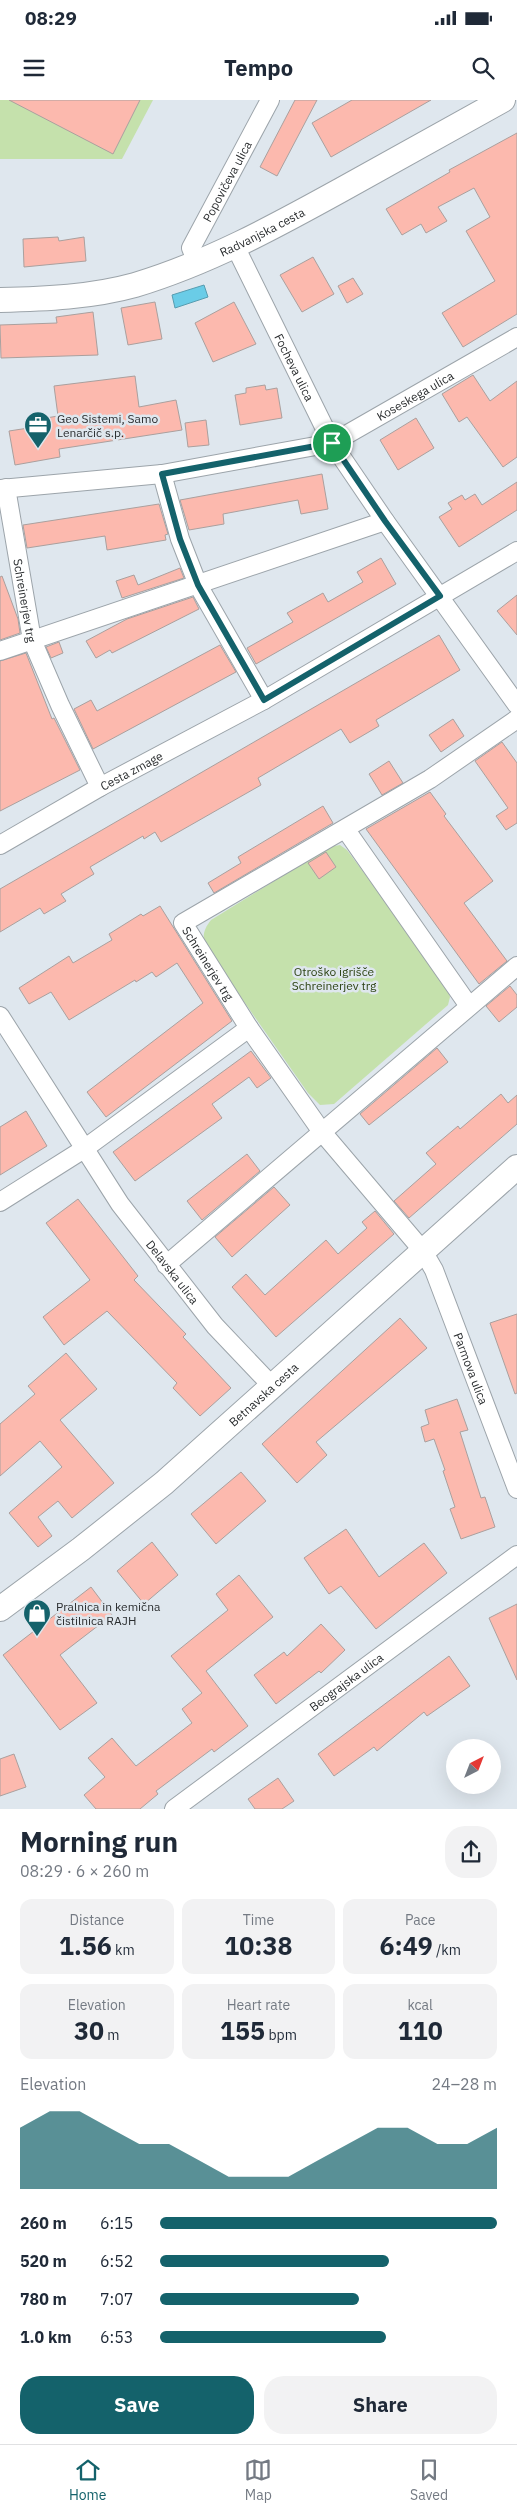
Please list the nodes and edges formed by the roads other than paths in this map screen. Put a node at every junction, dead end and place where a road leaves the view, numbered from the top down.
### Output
1 (270, 100) edge
2 (503, 100) edge
3 (235, 246) junction
4 (197, 263) junction
5 (0, 300) edge
6 (517, 336) edge
7 (332, 443) junction
8 (162, 474) junction
9 (3, 489) edge
10 (385, 521) junction
11 (517, 551) edge
12 (198, 585) junction
13 (440, 596) junction
14 (32, 640) junction
15 (0, 651) edge
16 (264, 700) junction
17 (517, 705) edge
18 (517, 719) edge
19 (100, 787) junction
20 (346, 830) junction
21 (0, 845) edge
22 (517, 966) edge
23 (469, 1006) junction
24 (0, 1016) edge
25 (249, 1028) junction
26 (322, 1132) junction
27 (84, 1149) junction
28 (517, 1167) edge
29 (0, 1202) edge
30 (423, 1251) junction
31 (166, 1265) junction
32 (272, 1386) junction
33 (517, 1489) edge
34 (517, 1555) edge
35 (0, 1609) edge
36 (174, 1809) edge

1 - 4 street, Popovičeva ulica
2 - 3 street, Radvanjska cesta
3 - 4 street, Radvanjska cesta
3 - 7 street, Focheva ulica
4 - 5 street, Radvanjska cesta
6 - 7 street, Koseskega ulica
7 - 8 street, Koseskega ulica
7 - 10 street, Focheva ulica
8 - 9 street, Koseskega ulica
8 - 12 street
9 - 14 street, Schreinerjev trg
10 - 12 street
10 - 13 street, Focheva ulica
11 - 13 street, Cesta zmage
12 - 14 street
12 - 16 street
13 - 16 street, Cesta zmage
13 - 17 street, Focheva ulica
14 - 15 street
14 - 19 street, Schreinerjev trg
16 - 19 street, Cesta zmage
18 - 20 street, Schreinerjev trg
19 - 21 street, Cesta zmage
20 - 23 street
20 - 25 street, Schreinerjev trg
22 - 23 street
23 - 26 street
24 - 27 street, Delavska ulica
25 - 26 street, Schreinerjev trg
25 - 27 street
26 - 30 street, Schreinerjev trg
26 - 31 street
27 - 29 street
27 - 31 street, Delavska ulica
28 - 30 street, Betnavska cesta
30 - 32 street, Betnavska cesta
30 - 33 street, Parmova ulica
31 - 32 street, Delavska ulica
32 - 35 street, Betnavska cesta
34 - 36 street, Beograjska ulica

